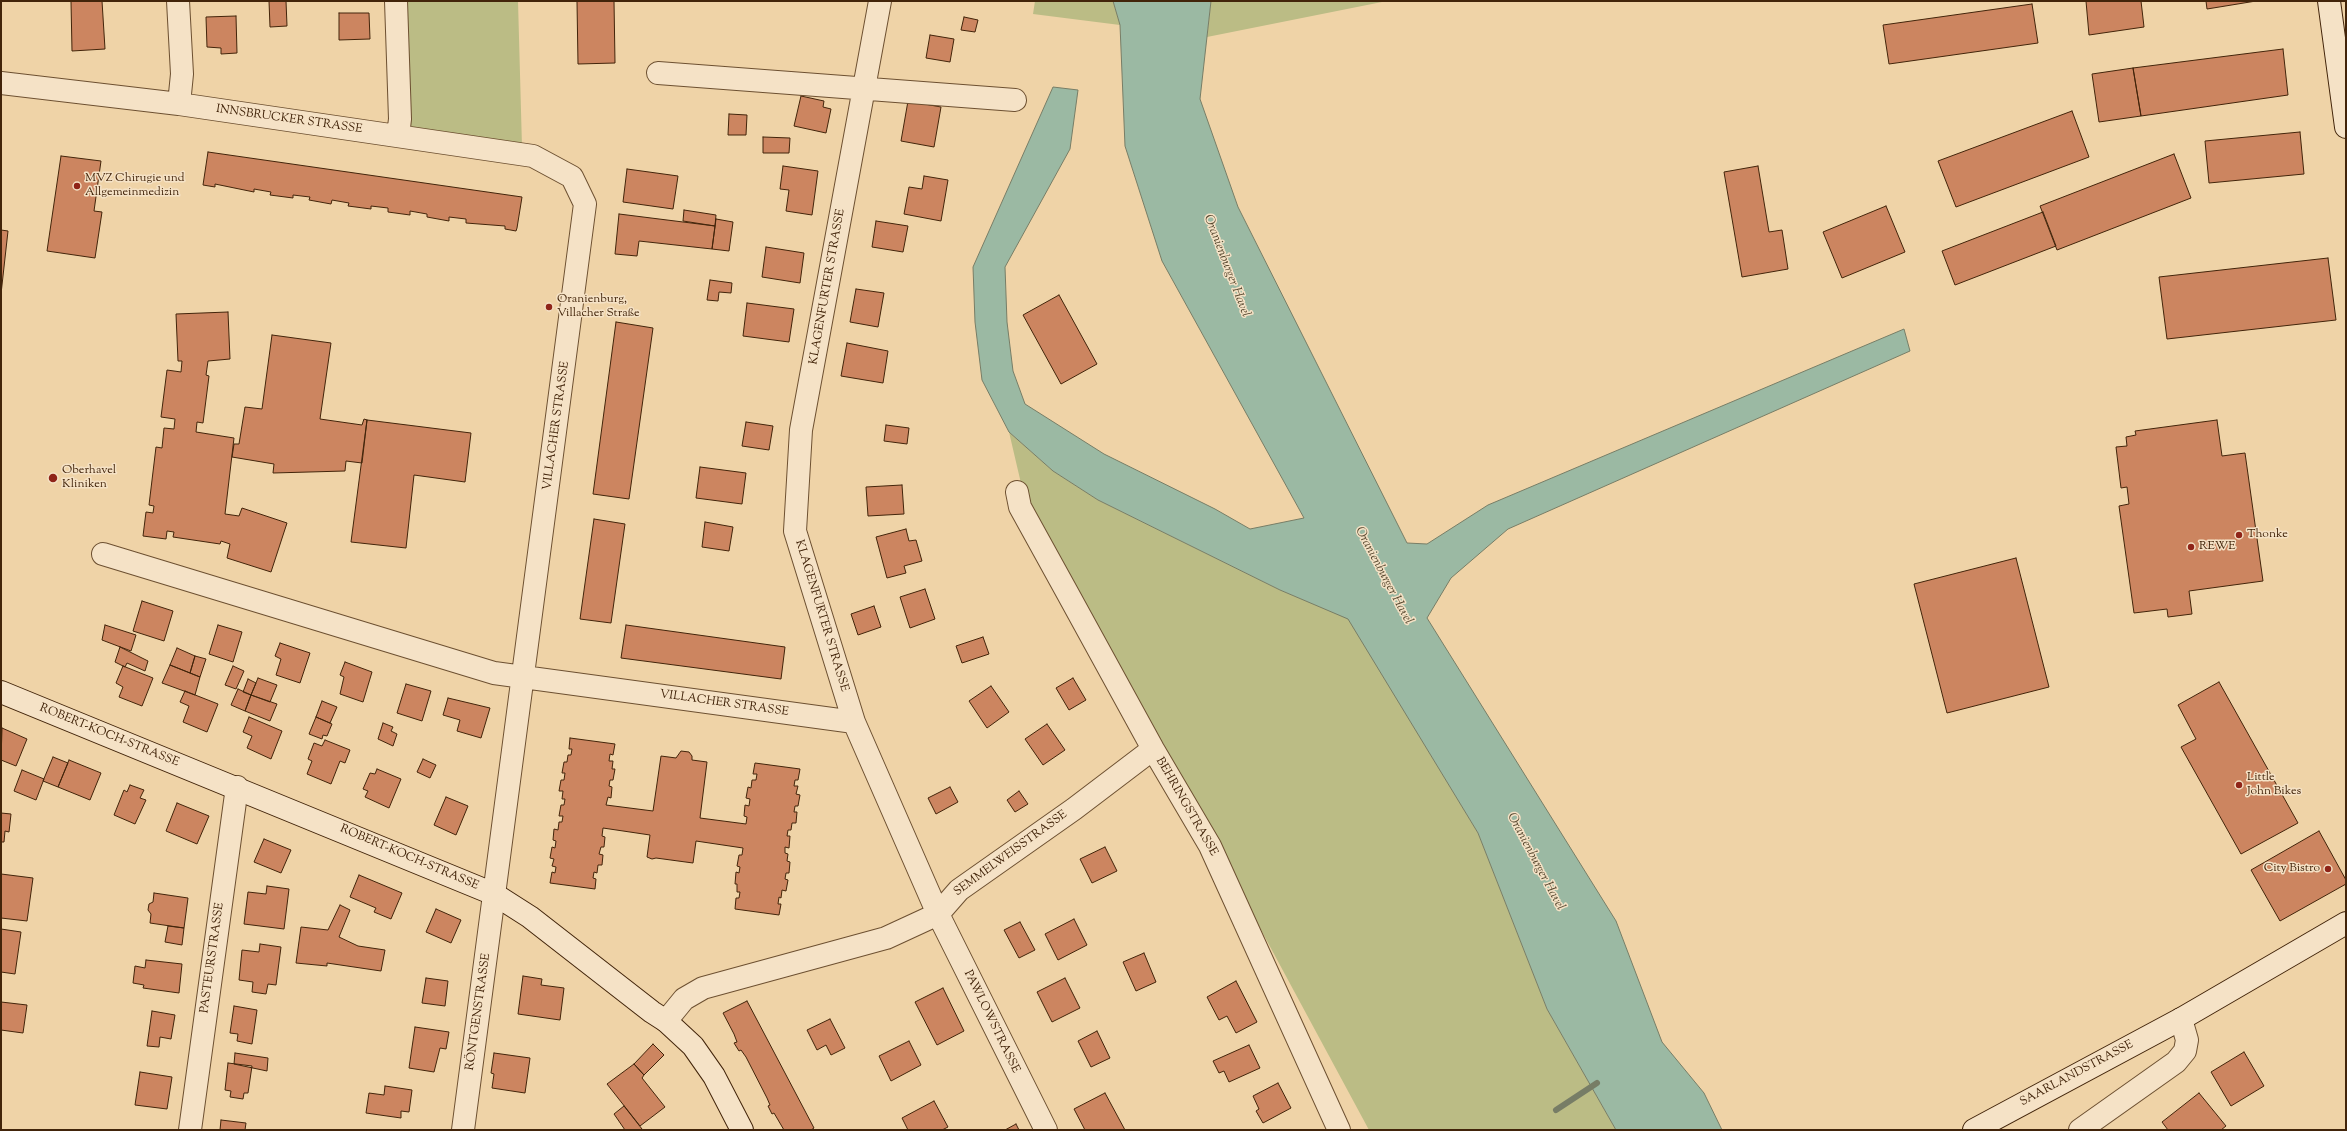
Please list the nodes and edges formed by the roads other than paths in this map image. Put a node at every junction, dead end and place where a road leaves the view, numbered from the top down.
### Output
1 (178, 1) edge
2 (396, 1) edge
3 (880, 1) edge
4 (2329, 1) edge
5 (658, 73) dead end
6 (1, 83) edge
7 (864, 90) junction
8 (1015, 100) dead end
9 (179, 104) junction
10 (2346, 127) edge
11 (398, 136) junction
12 (572, 176) joint
13 (1017, 492) dead end
14 (103, 554) dead end
15 (523, 678) junction
16 (1, 692) edge
17 (854, 722) junction
18 (1153, 749) junction
19 (237, 787) junction
20 (494, 894) junction
21 (938, 914) junction
22 (2346, 923) edge
23 (2181, 1019) junction
24 (666, 1021) junction
25 (190, 1130) edge
26 (463, 1130) edge
27 (742, 1130) edge
28 (1046, 1130) edge
29 (1340, 1130) edge
30 (1974, 1130) edge
31 (2080, 1130) edge

1 - 9 street
2 - 11 street
3 - 7 street, KLAGENFURTER STRASSE
4 - 10 street
5 - 7 street
6 - 9 street, INNSBRUCKER STRASSE
7 - 8 street
7 - 17 street, KLAGENFURTER STRASSE
9 - 11 street, INNSBRUCKER STRASSE
11 - 12 street, INNSBRUCKER STRASSE
12 - 15 street, VILLACHER STRASSE
13 - 18 street, BEHRINGSTRASSE
14 - 15 street
15 - 17 street, VILLACHER STRASSE
15 - 20 street, VILLACHER STRASSE
16 - 19 street, ROBERT-KOCH-STRASSE
17 - 21 street, KLAGENFURTER STRASSE
18 - 21 street, SEMMELWEISSTRASSE
18 - 29 street, BEHRINGSTRASSE
19 - 20 street, ROBERT-KOCH-STRASSE
19 - 25 street, PASTEURSTRASSE
20 - 24 street, ROBERT-KOCH-STRASSE
20 - 26 street, RÖNTGENSTRASSE
21 - 24 street, SEMMELWEISSTRASSE
21 - 28 street, PAWLOWSTRASSE
22 - 23 street, SAARLANDSTRASSE
23 - 30 street, SAARLANDSTRASSE
23 - 31 street
24 - 27 street, ROBERT-KOCH-STRASSE

